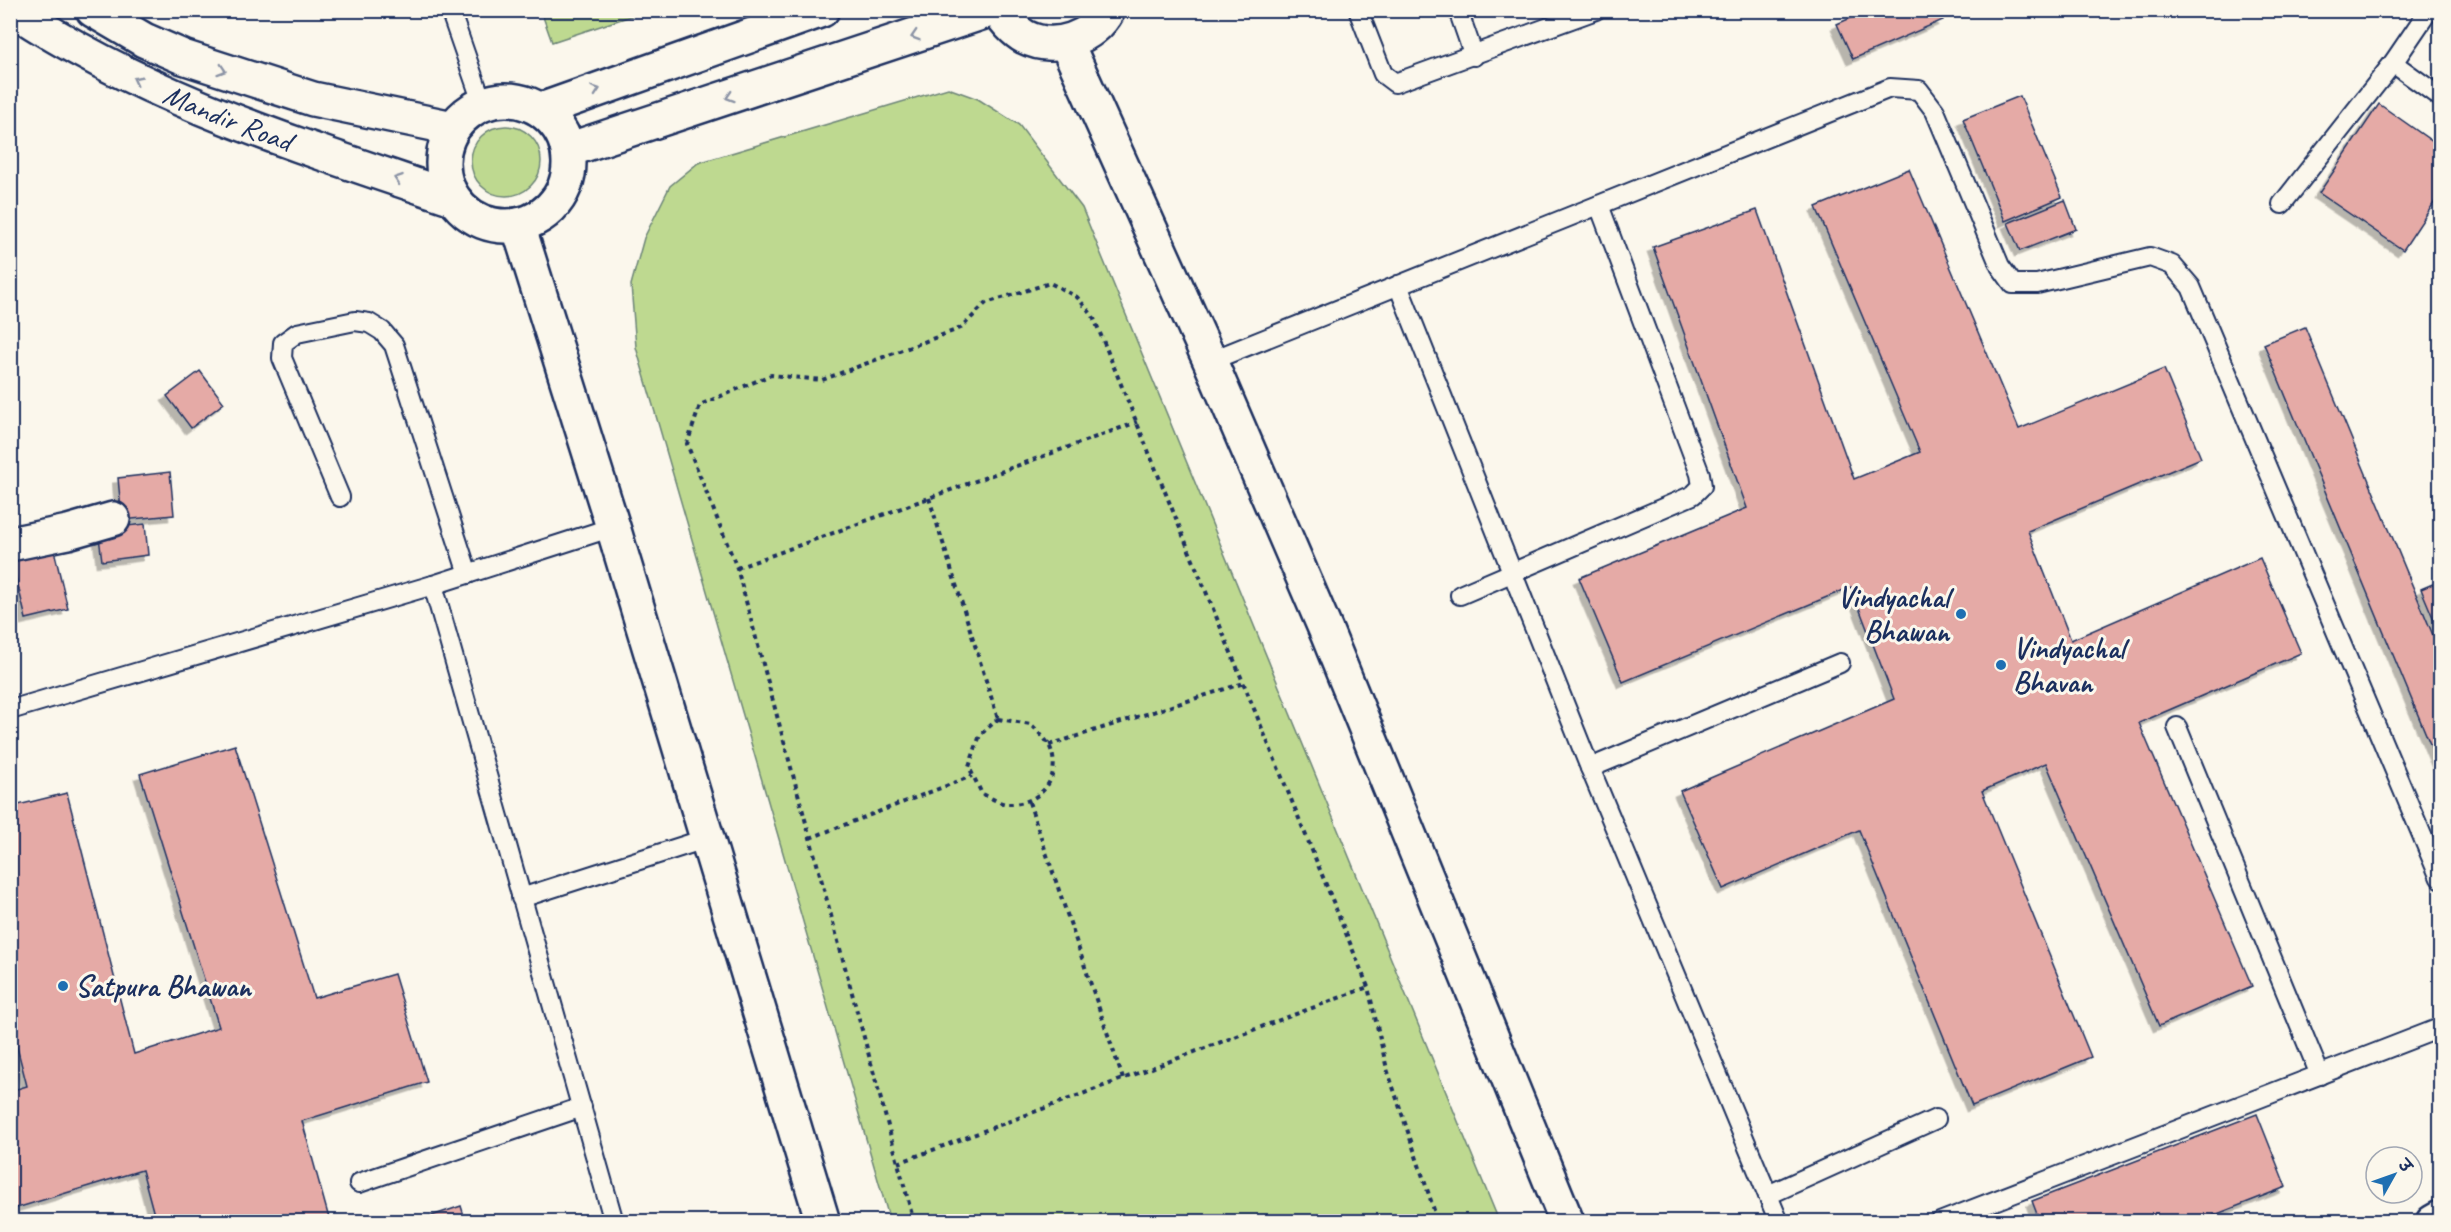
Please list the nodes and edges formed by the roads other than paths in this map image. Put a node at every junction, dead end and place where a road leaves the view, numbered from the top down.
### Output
1 (14, 10) edge
2 (93, 10) edge
3 (450, 10) edge
4 (822, 10) edge
5 (990, 10) edge
6 (998, 10) edge
7 (1108, 10) edge
8 (1358, 10) edge
9 (1458, 10) edge
10 (1596, 10) edge
11 (2429, 10) edge
12 (1565, 16) edge
13 (1066, 42) junction
14 (1474, 56) junction
15 (2393, 63) junction
16 (2440, 96) edge
17 (483, 105) junction
18 (541, 110) junction
19 (453, 128) junction
20 (568, 150) junction
21 (453, 198) junction
22 (2282, 204) dead end
23 (1599, 205) junction
24 (518, 225) junction
25 (1398, 285) junction
26 (1210, 361) junction
27 (340, 496) dead end
28 (113, 519) dead end
29 (613, 527) junction
30 (10, 544) edge
31 (1512, 573) junction
32 (468, 574) junction
33 (433, 585) junction
34 (1460, 595) dead end
35 (1840, 663) dead end
36 (10, 710) edge
37 (2177, 727) dead end
38 (1590, 768) junction
39 (708, 838) junction
40 (2440, 878) edge
41 (521, 898) junction
42 (2440, 1028) edge
43 (2320, 1075) junction
44 (582, 1107) junction
45 (1936, 1119) dead end
46 (359, 1183) dead end
47 (1768, 1195) junction
48 (2440, 1218) edge
49 (614, 1221) edge
50 (823, 1221) edge
51 (1567, 1221) edge
52 (1779, 1221) edge
53 (1940, 1221) edge
54 (2433, 1221) edge

21 -> 1 street, Mandir Road
2 -> 19 street, Mandir Road
3 - 17 lane
18 -> 4 street
5 -> 20 street
6 - 13 street
7 - 13 street
8 - 14 lane
9 - 14 lane
10 - 12 lane
11 - 15 lane
12 - 14 lane
13 - 26 street
15 - 16 lane
15 - 22 lane
17 - 18 street
17 - 19 street
18 - 20 street
19 - 21 street
20 - 24 street
21 - 24 street
23 - 25 lane
23 - 31 lane
23 - 40 lane
24 - 29 street
25 - 26 lane
25 - 31 lane
26 - 51 street
27 - 32 lane
28 - 30 street
29 - 32 lane
29 - 39 street
31 - 34 lane
31 - 38 lane
32 - 33 lane
33 - 36 lane
33 - 41 lane
35 - 38 lane
37 - 43 lane
38 - 47 lane
39 - 41 lane
39 - 50 street
41 - 44 lane
42 - 43 lane
43 - 53 lane
44 - 46 lane
44 - 49 lane
45 - 47 lane
47 - 52 lane
48 - 54 street

